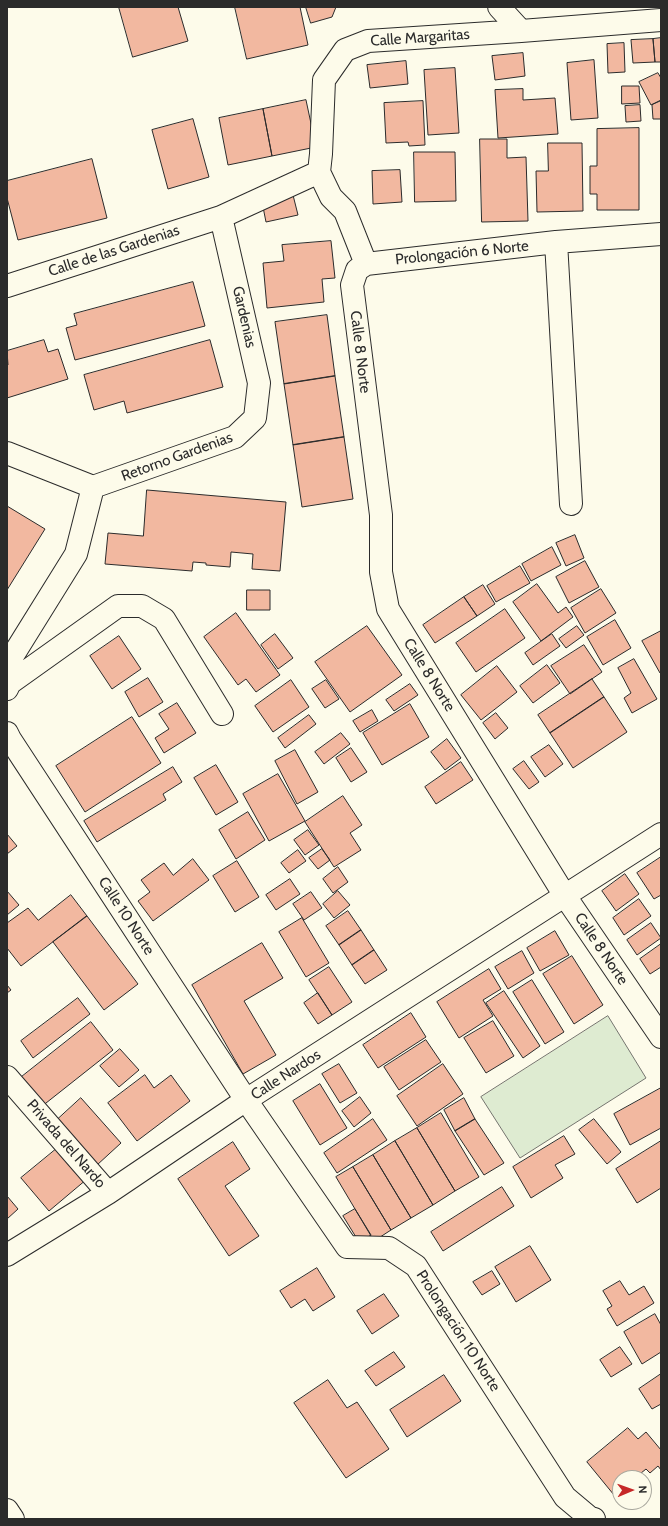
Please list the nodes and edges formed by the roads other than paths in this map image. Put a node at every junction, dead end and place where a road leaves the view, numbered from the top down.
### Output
1 (499, 7) edge
2 (661, 20) edge
3 (521, 31) junction
4 (319, 172) junction
5 (221, 217) junction
6 (661, 234) edge
7 (556, 242) junction
8 (366, 264) junction
9 (7, 286) edge
10 (255, 418) joint
11 (7, 453) edge
12 (93, 487) junction
13 (570, 504) dead end
14 (7, 665) edge
15 (7, 690) edge
16 (222, 714) dead end
17 (7, 732) edge
18 (661, 834) edge
19 (565, 896) junction
20 (661, 1037) edge
21 (7, 1077) edge
22 (246, 1100) junction
23 (108, 1193) junction
24 (7, 1255) edge
25 (7, 1510) edge
26 (13, 1519) edge
27 (594, 1519) edge

1 - 3 street
2 - 3 street, Calle Margaritas
3 - 4 street, Calle Margaritas
4 - 5 street
4 - 8 street
5 - 9 street, Calle de las Gardenias
5 - 10 street, Gardenias
6 - 7 street, Prolongación 6 Norte
7 - 8 street, Prolongación 6 Norte
7 - 13 street
8 - 19 street, Calle 8 Norte
10 - 12 street, Retorno Gardenias
11 - 12 street
12 - 14 street
15 - 16 street
17 - 22 street, Calle 10 Norte
18 - 19 street, Calle Nardos
19 - 20 street, Calle 8 Norte
19 - 22 street, Calle Nardos
21 - 23 street, Privada del Nardo
22 - 23 street, Calle Nardos
22 - 27 street, Prolongación 10 Norte
23 - 24 street, Calle Nardos
25 - 26 street

